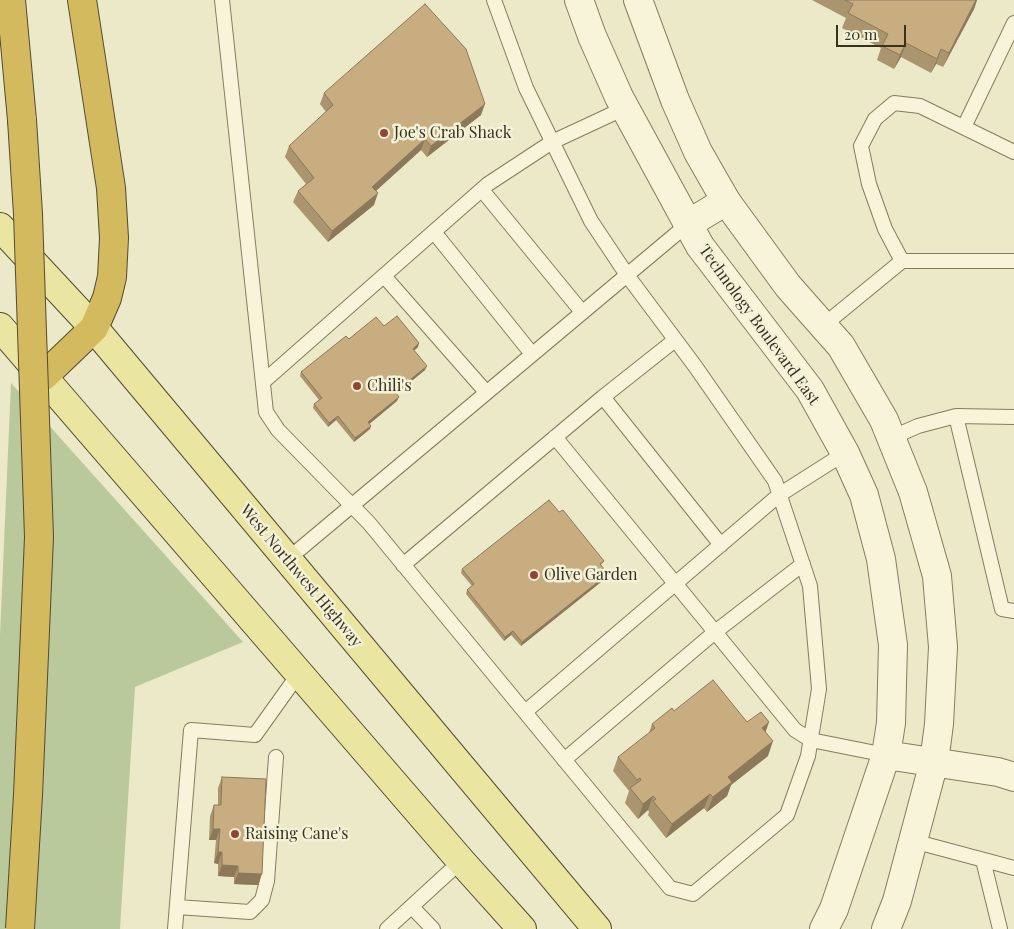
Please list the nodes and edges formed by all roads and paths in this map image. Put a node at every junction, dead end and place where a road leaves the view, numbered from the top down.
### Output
1 (12, 0) edge
2 (82, 0) edge
3 (222, 0) edge
4 (494, 0) edge
5 (579, 0) edge
6 (638, 0) edge
7 (1014, 23) edge
8 (625, 108) junction
9 (964, 127) junction
10 (552, 142) junction
11 (1014, 152) edge
12 (482, 190) junction
13 (726, 201) junction
14 (688, 224) junction
15 (0, 227) edge
16 (434, 232) junction
17 (902, 261) junction
18 (1014, 261) edge
19 (627, 275) junction
20 (384, 276) junction
21 (582, 312) junction
22 (824, 325) junction
23 (0, 326) edge
24 (94, 328) junction
25 (675, 340) junction
26 (532, 354) junction
27 (44, 376) junction
28 (263, 382) junction
29 (486, 392) junction
30 (603, 397) junction
31 (956, 416) junction
32 (1014, 417) edge
33 (555, 437) junction
34 (891, 438) junction
35 (845, 453) junction
36 (779, 495) junction
37 (350, 506) junction
38 (721, 545) junction
39 (288, 559) junction
40 (803, 564) junction
41 (403, 565) junction
42 (675, 584) junction
43 (1014, 611) edge
44 (714, 632) junction
45 (300, 672) junction
46 (525, 712) junction
47 (811, 740) junction
48 (886, 755) junction
49 (276, 757) dead end
50 (564, 760) junction
51 (934, 762) junction
52 (1014, 777) edge
53 (913, 841) junction
54 (983, 860) junction
55 (461, 862) junction
56 (1014, 868) edge
57 (177, 907) junction
58 (412, 907) junction
59 (20, 929) edge
60 (175, 929) edge
61 (387, 929) edge
62 (433, 929) edge
63 (522, 929) edge
64 (597, 929) edge
65 (824, 929) edge
66 (886, 929) edge
67 (1000, 929) edge

1 - 59 highway, bridge
2 - 24 highway
3 - 28 lane
4 - 10 lane
5 - 8 street, Technology Boulevard East
6 - 13 street
7 - 9 lane
8 - 10 lane
8 - 14 street, Technology Boulevard East
9 - 11 lane
9 - 17 lane
10 - 12 lane
10 - 19 lane
12 - 16 lane
12 - 21 lane
13 - 14 street
13 - 22 street
14 - 19 lane
14 - 35 street, Technology Boulevard East
15 - 24 main road, West Northwest Highway
16 - 20 lane
16 - 26 lane
17 - 18 lane
17 - 22 lane
19 - 21 lane
19 - 25 lane
20 - 28 lane
20 - 29 lane
21 - 26 lane
22 - 34 street
23 - 27 main road
24 - 27 highway
24 - 39 main road, West Northwest Highway
25 - 30 lane
25 - 36 lane
26 - 29 lane
27 - 45 main road
28 - 37 lane
29 - 37 lane
30 - 33 lane
30 - 38 lane
31 - 32 lane
31 - 34 lane
31 - 43 lane
33 - 41 lane
33 - 42 lane
34 - 51 street
35 - 36 lane
35 - 48 street, Technology Boulevard East
36 - 38 lane
36 - 40 lane
37 - 39 lane
37 - 41 lane
38 - 42 lane
39 - 64 main road, West Northwest Highway
40 - 44 lane
40 - 47 lane
41 - 46 lane
42 - 44 lane
42 - 46 lane
44 - 47 lane
44 - 50 lane
45 - 55 main road
45 - 57 lane
46 - 50 lane
47 - 48 lane
47 - 50 lane
48 - 51 street
48 - 65 street, Technology Boulevard East
49 - 57 lane
51 - 52 street
51 - 53 street
53 - 54 lane
53 - 66 street
54 - 56 lane
54 - 67 lane
55 - 58 lane
55 - 63 main road
57 - 60 lane
58 - 61 lane
58 - 62 lane

